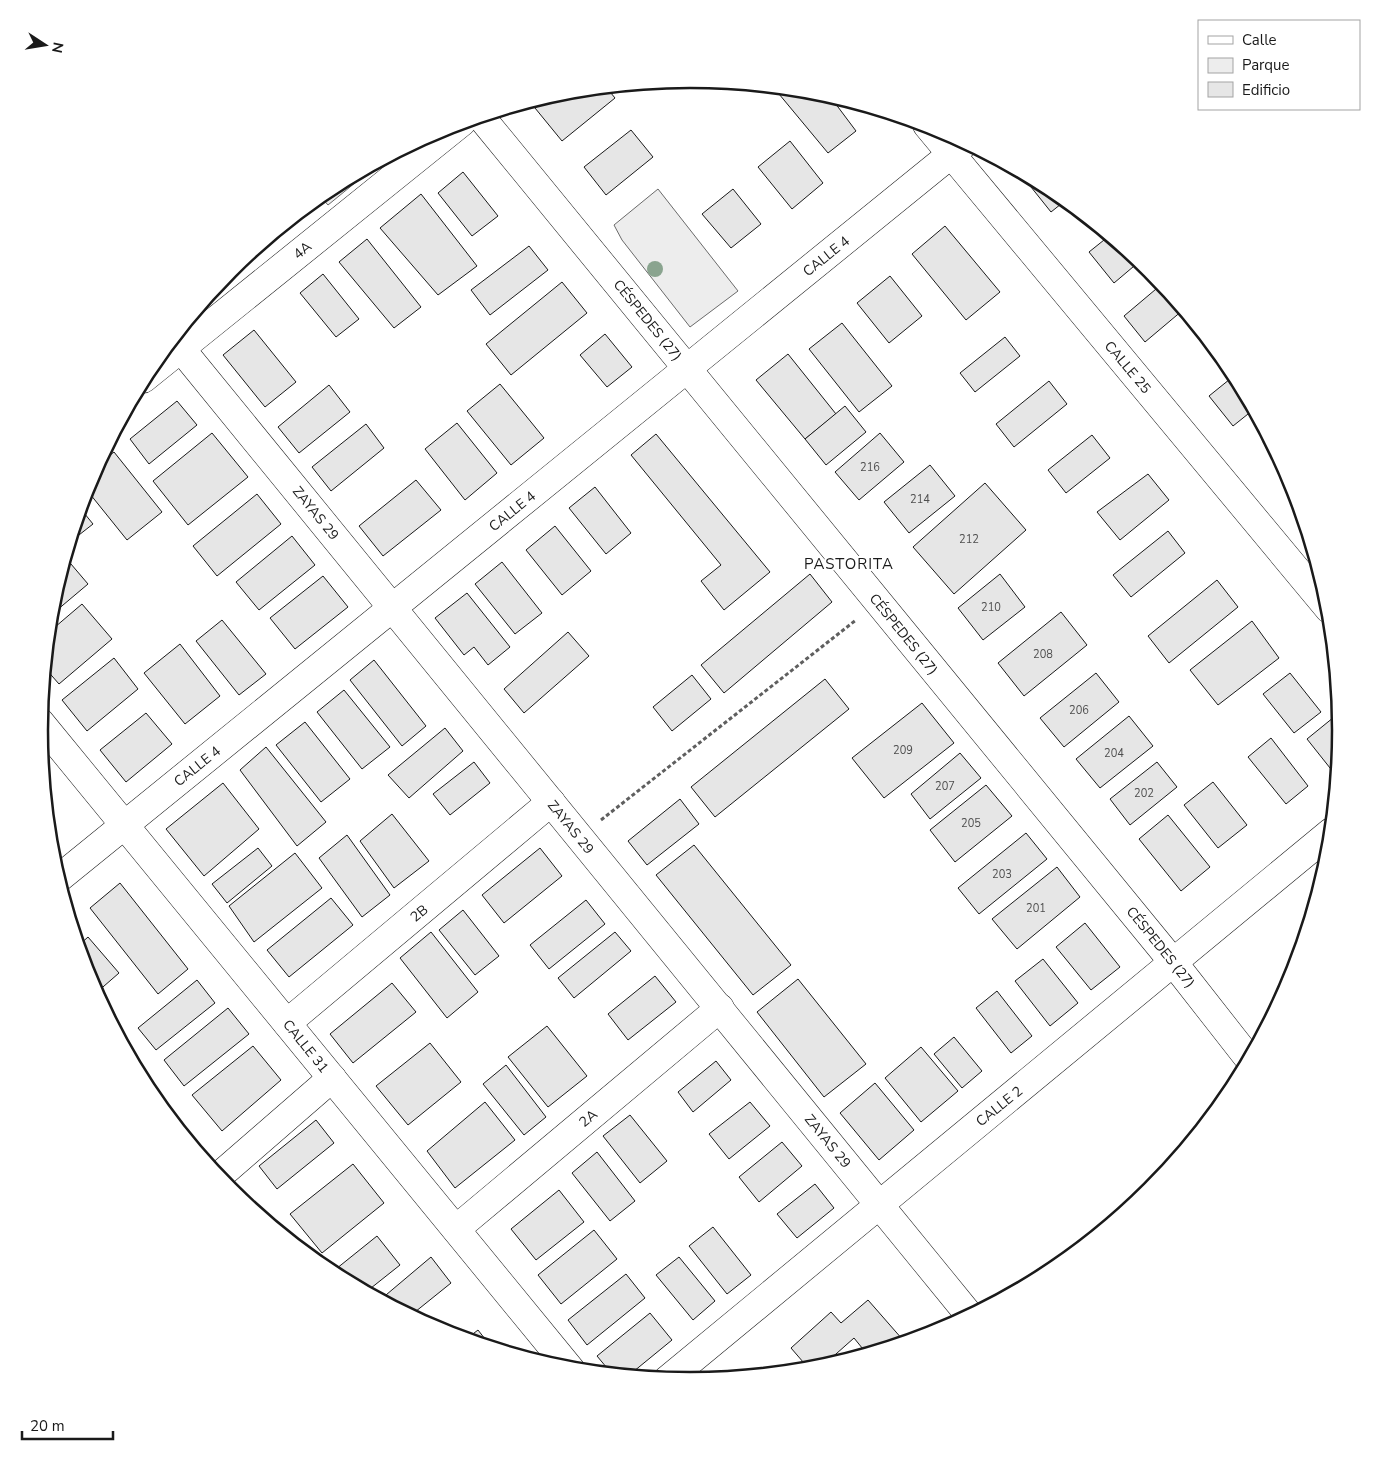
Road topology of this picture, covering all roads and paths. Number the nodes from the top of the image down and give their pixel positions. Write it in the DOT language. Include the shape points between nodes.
graph roads {
  1 [pos="485,122"];
  2 [pos="441,138"];
  3 [pos="958,149"];
  4 [pos="177,343"];
  5 [pos="687,368"];
  6 [pos="1318,595"];
  7 [pos="878,602"];
  8 [pos="392,607"];
  9 [pos="48,732"];
  10 [pos="551,802"];
  11 [pos="124,824"];
  12 [pos="579,837"];
  13 [pos="1323,839"];
  14 [pos="64,874"];
  15 [pos="1173,962"];
  16 [pos="720,1008"];
  17 [pos="287,1023"];
  18 [pos="1245,1054"];
  19 [pos="332,1078"];
  20 [pos="224,1172"];
  21 [pos="880,1204"];
  22 [pos="456,1229"];
  23 [pos="966,1311"];
  24 [pos="563,1361"];
  25 [pos="676,1373"];
  1 -- 5 [label="street, CÉSPEDES (27)"];
  2 -- 4 [label="street, 4A"];
  3 -- 5 [label="street, CALLE 4"];
  3 -- 6 [label="street, CALLE 25"];
  4 -- 8 [label="street, ZAYAS 29"];
  5 -- 7 [label="street, CÉSPEDES (27)"];
  5 -- 8 [label="street, CALLE 4"];
  7 -- 12 [label="path"];
  7 -- 15 [label="street, CÉSPEDES (27)"];
  8 -- 10 [label="street, ZAYAS 29"];
  8 -- 11 [label="street, CALLE 4"];
  9 -- 11 [label="street, CALLE 31"];
  10 -- 12 [label="street, ZAYAS 29"];
  10 -- 17 [label="street, 2B"];
  11 -- 14 [label="street, CALLE 4"];
  11 -- 17 [label="street, CALLE 31"];
  12 -- 16 [label="street, ZAYAS 29"];
  13 -- 15 [label="street, CALLE 2"];
  15 -- 18 [label="street, CÉSPEDES (27)"];
  15 -- 21 [label="street, CALLE 2"];
  16 -- 21 [label="street, ZAYAS 29"];
  16 -- 22 [label="street, 2A"];
  17 -- 19 [label="street, CALLE 31"];
  19 -- 20 [label="street"];
  19 -- 22 [label="street, CALLE 31"];
  21 -- 23 [label="street, ZAYAS 29"];
  21 -- 25 [label="street, CALLE 2"];
  22 -- 24 [label="street, CALLE 31"];
}
